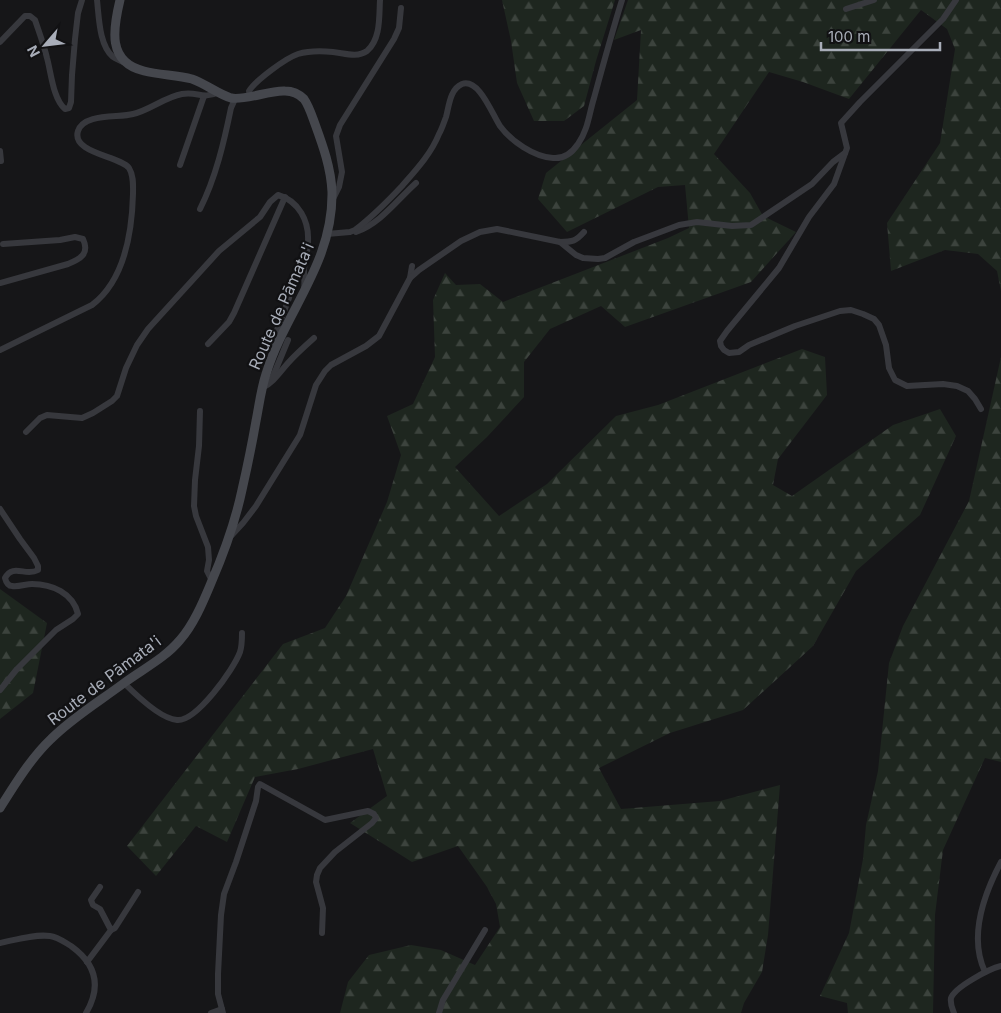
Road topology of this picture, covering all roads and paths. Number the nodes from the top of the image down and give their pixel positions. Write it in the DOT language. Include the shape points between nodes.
graph roads {
  1 [pos="82,0"];
  2 [pos="97,0"];
  3 [pos="120,0"];
  4 [pos="380,0"];
  5 [pos="622,0"];
  6 [pos="874,0"];
  7 [pos="956,0"];
  8 [pos="401,8"];
  9 [pos="846,10"];
  10 [pos="0,42"];
  11 [pos="129,65"];
  12 [pos="219,92"];
  13 [pos="204,96"];
  14 [pos="250,96"];
  15 [pos="236,98"];
  16 [pos="0,151"];
  17 [pos="845,153"];
  18 [pos="2,161"];
  19 [pos="180,165"];
  20 [pos="416,183"];
  21 [pos="285,197"];
  22 [pos="331,201"];
  23 [pos="200,208"];
  24 [pos="350,232"];
  25 [pos="584,232"];
  26 [pos="327,234"];
  27 [pos="560,242"];
  28 [pos="3,244"];
  29 [pos="412,266"];
  30 [pos="410,278"];
  31 [pos="0,283"];
  32 [pos="292,283"];
  33 [pos="304,293"];
  34 [pos="314,338"];
  35 [pos="288,340"];
  36 [pos="208,344"];
  37 [pos="0,350"];
  38 [pos="272,356"];
  39 [pos="265,387"];
  40 [pos="981,408"];
  41 [pos="200,410"];
  42 [pos="26,432"];
  43 [pos="0,509"];
  44 [pos="230,536"];
  45 [pos="212,581"];
  46 [pos="242,633"];
  47 [pos="124,683"];
  48 [pos="0,690"];
  49 [pos="0,808"];
  50 [pos="1001,862"];
  51 [pos="100,887"];
  52 [pos="138,892"];
  53 [pos="111,930"];
  54 [pos="486,930"];
  55 [pos="322,934"];
  56 [pos="0,943"];
  57 [pos="87,962"];
  58 [pos="1001,966"];
  59 [pos="985,972"];
  60 [pos="223,1011"];
  61 [pos="86,1013"];
  62 [pos="211,1013"];
  63 [pos="439,1013"];
  64 [pos="954,1013"];
  1 -- 10 [label="street" via="69,108 60,105 35,20 25,16"];
  2 -- 11 [label="street" via="107,49"];
  3 -- 11 [label="main road" via="115,41 122,60"];
  4 -- 14 [label="street" via="376,37 366,51 352,55 331,52 298,54 256,82 249,91"];
  5 -- 24 [label="street" via="586,129 570,154 545,158 525,148 500,126 475,86 464,83 455,89 439,136 414,173 382,207"];
  6 -- 9 [label="street"];
  7 -- 17 [label="street" via="943,19 841,123 847,148"];
  8 -- 22 [label="street" via="394,39 336,136 342,172 339,187"];
  11 -- 12 [label="main road, Route de Pāmata'i" via="142,71 191,79"];
  12 -- 13 [label="street"];
  12 -- 15 [label="main road, Route de Pāmata'i"];
  13 -- 19 [label="street"];
  13 -- 37 [label="street" via="185,93 172,96 133,114 89,120 81,126 77,132 78,140 85,148 125,163 133,178 129,239 122,261 113,282 92,305"];
  14 -- 15 [label="main road, Route de Pāmata'i"];
  14 -- 22 [label="main road, Route de Pāmata'i" via="282,90 304,99 329,166"];
  15 -- 23 [label="street" via="214,177"];
  16 -- 18 [label="street"];
  17 -- 27 [label="street" via="812,184 750,225 697,222 679,225 634,242 605,258 582,258"];
  17 -- 40 [label="street" via="831,189 809,217 779,268 720,341 722,348 729,353 739,352 795,326 851,310 871,317 879,325 895,380 907,386 957,386 968,391"];
  20 -- 24 [label="street" via="384,215 357,232"];
  21 -- 33 [label="street" via="297,206 307,224"];
  21 -- 36 [label="street" via="234,313"];
  21 -- 42 [label="street" via="278,195 270,202 260,217 219,252 148,329 137,345 117,396 112,401 82,418 47,415"];
  22 -- 26 [label="main road, Route de Pāmata'i"];
  24 -- 26 [label="street"];
  25 -- 27 [label="street" via="578,239"];
  26 -- 33 [label="main road, Route de Pāmata'i"];
  27 -- 30 [label="street" via="497,229 480,232 461,241"];
  28 -- 31 [label="street" via="75,237 83,239 86,251 78,260 68,264"];
  29 -- 30 [label="street"];
  30 -- 44 [label="street" via="378,336 325,371 316,385 300,435 256,506"];
  32 -- 38 [label="street" via="271,346"];
  33 -- 38 [label="main road, Route de Pāmata'i"];
  34 -- 39 [label="street"];
  35 -- 39 [label="street"];
  38 -- 39 [label="main road, Route de Pāmata'i"];
  39 -- 44 [label="main road, Route de Pāmata'i"];
  41 -- 45 [label="street" via="194,506 208,547 206,570"];
  43 -- 48 [label="street" via="38,566 38,570 32,573 7,573 7,584 33,584 59,590 70,597 78,614 56,630"];
  44 -- 45 [label="main road, Route de Pāmata'i"];
  45 -- 47 [label="main road, Route de Pāmata'i" via="182,638"];
  46 -- 47 [label="street" via="240,654 225,679 212,696 184,719 170,718 159,712"];
  47 -- 49 [label="main road, Route de Pāmata'i" via="51,739"];
  50 -- 59 [label="street" via="986,893 979,924 980,953"];
  51 -- 53 [label="street" via="91,900"];
  52 -- 53 [label="street" via="116,928"];
  53 -- 57 [label="street"];
  54 -- 63 [label="street" via="442,1000"];
  55 -- 60 [label="street" via="323,908 316,882 320,868 376,818 368,812 325,820 260,784 220,915 218,994"];
  56 -- 57 [label="street" via="48,936 64,942"];
  57 -- 61 [label="street" via="94,975 95,991"];
  58 -- 59 [label="street"];
  59 -- 64 [label="street" via="954,993 951,999"];
  60 -- 62 [label="street"];
}
